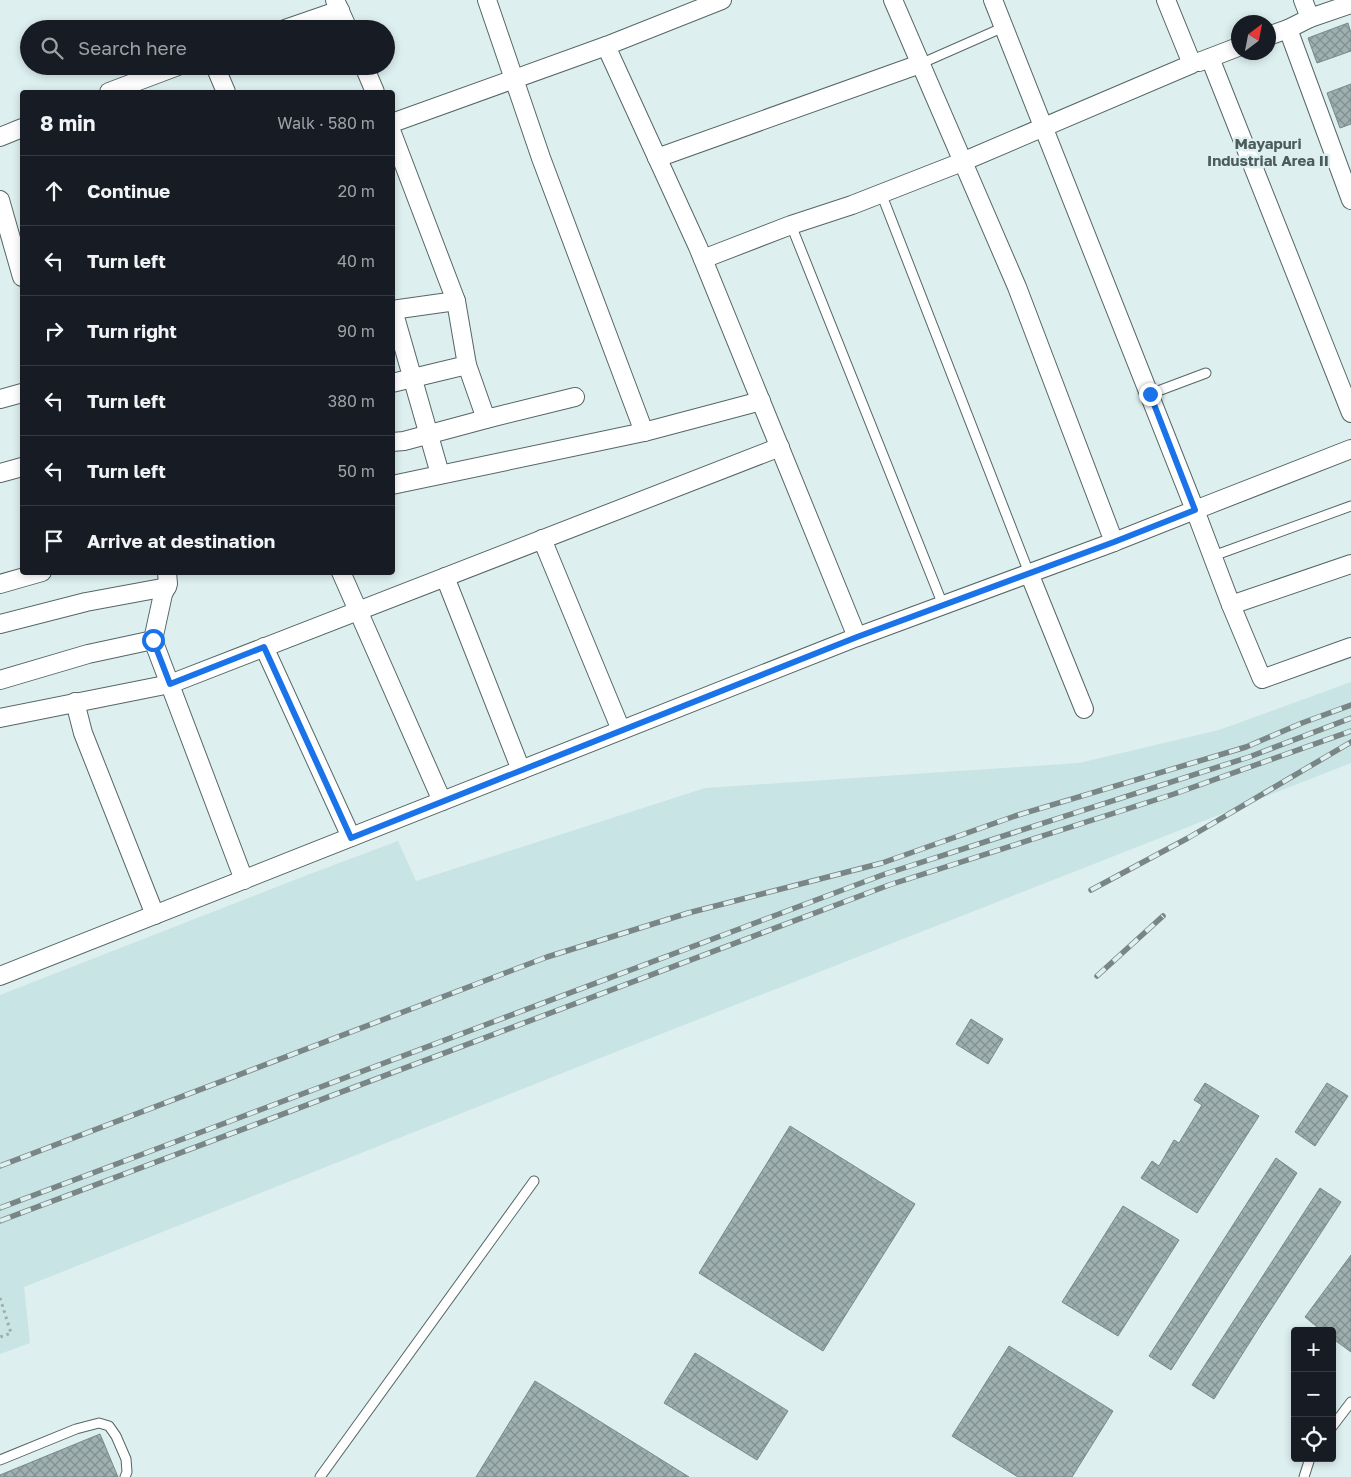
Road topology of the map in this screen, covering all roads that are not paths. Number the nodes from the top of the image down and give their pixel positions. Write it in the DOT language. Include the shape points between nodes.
graph roads {
  1 [pos="487,0"];
  2 [pos="722,0"];
  3 [pos="893,0"];
  4 [pos="993,0"];
  5 [pos="1166,0"];
  6 [pos="1303,0"];
  7 [pos="1351,4"];
  8 [pos="337,5"];
  9 [pos="1310,18"];
  10 [pos="304,20"];
  11 [pos="344,20"];
  12 [pos="1004,27"];
  13 [pos="1288,29"];
  14 [pos="1276,33"];
  15 [pos="606,46"];
  16 [pos="1231,50"];
  17 [pos="1210,58"];
  18 [pos="920,64"];
  19 [pos="1192,64"];
  20 [pos="154,75"];
  21 [pos="219,75"];
  22 [pos="368,75"];
  23 [pos="515,79"];
  24 [pos="114,90"];
  25 [pos="225,90"];
  26 [pos="374,90"];
  27 [pos="395,121"];
  28 [pos="1044,127"];
  29 [pos="20,129"];
  30 [pos="0,138"];
  31 [pos="395,141"];
  32 [pos="657,158"];
  33 [pos="962,162"];
  34 [pos="881,193"];
  35 [pos="0,200"];
  36 [pos="1351,200"];
  37 [pos="791,225"];
  38 [pos="7,251"];
  39 [pos="703,259"];
  40 [pos="20,274"];
  41 [pos="456,301"];
  42 [pos="395,310"];
  43 [pos="395,316"];
  44 [pos="467,365"];
  45 [pos="1206,373"];
  46 [pos="414,378"];
  47 [pos="395,382"];
  48 [pos="20,394"];
  49 [pos="1150,394"];
  50 [pos="575,397"];
  51 [pos="0,399"];
  52 [pos="761,402"];
  53 [pos="1351,413"];
  54 [pos="486,419"];
  55 [pos="644,432"];
  56 [pos="428,434"];
  57 [pos="395,441"];
  58 [pos="780,447"];
  59 [pos="1351,449"];
  60 [pos="20,468"];
  61 [pos="0,473"];
  62 [pos="440,474"];
  63 [pos="395,484"];
  64 [pos="1351,506"];
  65 [pos="1195,510"];
  66 [pos="542,539"];
  67 [pos="1114,542"];
  68 [pos="1213,556"];
  69 [pos="1351,564"];
  70 [pos="1029,573"];
  71 [pos="32,575"];
  72 [pos="343,575"];
  73 [pos="445,577"];
  74 [pos="167,580"];
  75 [pos="0,584"];
  76 [pos="943,605"];
  77 [pos="1231,605"];
  78 [pos="359,610"];
  79 [pos="0,624"];
  80 [pos="857,637"];
  81 [pos="153,640"];
  82 [pos="264,647"];
  83 [pos="1351,647"];
  84 [pos="0,680"];
  85 [pos="170,684"];
  86 [pos="74,702"];
  87 [pos="1084,709"];
  88 [pos="0,718"];
  89 [pos="621,730"];
  90 [pos="521,770"];
  91 [pos="442,801"];
  92 [pos="351,838"];
  93 [pos="244,880"];
  94 [pos="155,915"];
  95 [pos="0,976"];
  96 [pos="534,1181"];
  97 [pos="1351,1402"];
  98 [pos="1336,1422"];
  99 [pos="0,1460"];
  100 [pos="1309,1462"];
  101 [pos="125,1477"];
  102 [pos="320,1477"];
  103 [pos="1304,1477"];
  1 -- 23 [label="street"];
  2 -- 15 [label="street"];
  3 -- 18 [label="street"];
  4 -- 12 [label="street"];
  5 -- 19 [label="street"];
  6 -- 9 [label="street"];
  7 -- 9 [label="street"];
  8 -- 10 [label="street"];
  8 -- 11 [label="street"];
  9 -- 13 [label="street"];
  12 -- 18 [label="lane"];
  12 -- 28 [label="street"];
  13 -- 14 [label="street"];
  13 -- 36 [label="street"];
  15 -- 23 [label="street"];
  15 -- 32 [label="street"];
  16 -- 17 [label="street"];
  17 -- 19 [label="street"];
  17 -- 53 [label="street"];
  18 -- 32 [label="street"];
  18 -- 33 [label="street"];
  19 -- 28 [label="street"];
  20 -- 24 [label="street"];
  21 -- 25 [label="street"];
  22 -- 26 [label="street"];
  23 -- 27 [label="street"];
  23 -- 55 [label="street" via="541,158"];
  28 -- 33 [label="street"];
  28 -- 49 [label="street"];
  29 -- 30 [label="street"];
  31 -- 41 [label="street"];
  32 -- 39 [label="street"];
  33 -- 34 [label="street"];
  33 -- 67 [label="street" via="1017,287"];
  34 -- 37 [label="street"];
  34 -- 70 [label="lane"];
  35 -- 38 [label="street"];
  37 -- 39 [label="street"];
  37 -- 76 [label="lane"];
  38 -- 40 [label="street"];
  39 -- 52 [label="street"];
  41 -- 42 [label="street"];
  41 -- 44 [label="street"];
  43 -- 46 [label="street"];
  44 -- 46 [label="street"];
  44 -- 54 [label="street"];
  45 -- 49 [label="lane"];
  46 -- 47 [label="street"];
  46 -- 56 [label="street"];
  48 -- 51 [label="street"];
  49 -- 65 [label="street"];
  50 -- 54 [label="street"];
  52 -- 55 [label="street"];
  52 -- 58 [label="street"];
  54 -- 56 [label="street"];
  55 -- 62 [label="street"];
  56 -- 57 [label="street"];
  56 -- 62 [label="street"];
  58 -- 66 [label="street"];
  58 -- 80 [label="street"];
  59 -- 65 [label="street"];
  60 -- 61 [label="street"];
  62 -- 63 [label="street"];
  64 -- 68 [label="lane"];
  65 -- 67 [label="street"];
  65 -- 68 [label="street"];
  66 -- 73 [label="street"];
  66 -- 89 [label="street"];
  67 -- 70 [label="street"];
  68 -- 77 [label="street"];
  69 -- 77 [label="street"];
  70 -- 76 [label="street"];
  70 -- 87 [label="street"];
  71 -- 75 [label="street"];
  72 -- 78 [label="street"];
  73 -- 78 [label="street"];
  73 -- 90 [label="street"];
  74 -- 79 [label="street"];
  74 -- 81 [label="street"];
  76 -- 80 [label="street"];
  77 -- 83 [label="street" via="1262,679"];
  78 -- 82 [label="street"];
  78 -- 91 [label="street"];
  80 -- 89 [label="street"];
  81 -- 84 [label="street" via="88,654"];
  81 -- 85 [label="street"];
  82 -- 85 [label="street"];
  82 -- 92 [label="street"];
  85 -- 86 [label="street"];
  85 -- 93 [label="street"];
  86 -- 88 [label="street"];
  86 -- 94 [label="street" via="82,733"];
  89 -- 90 [label="street"];
  90 -- 91 [label="street"];
  91 -- 92 [label="street"];
  92 -- 93 [label="street"];
  93 -- 94 [label="street"];
  94 -- 95 [label="street"];
  96 -- 102 [label="lane"];
  97 -- 98 [label="lane"];
  99 -- 101 [label="lane" via="99,1423 109,1426 116,1436 126,1459"];
  100 -- 103 [label="lane"];
}
